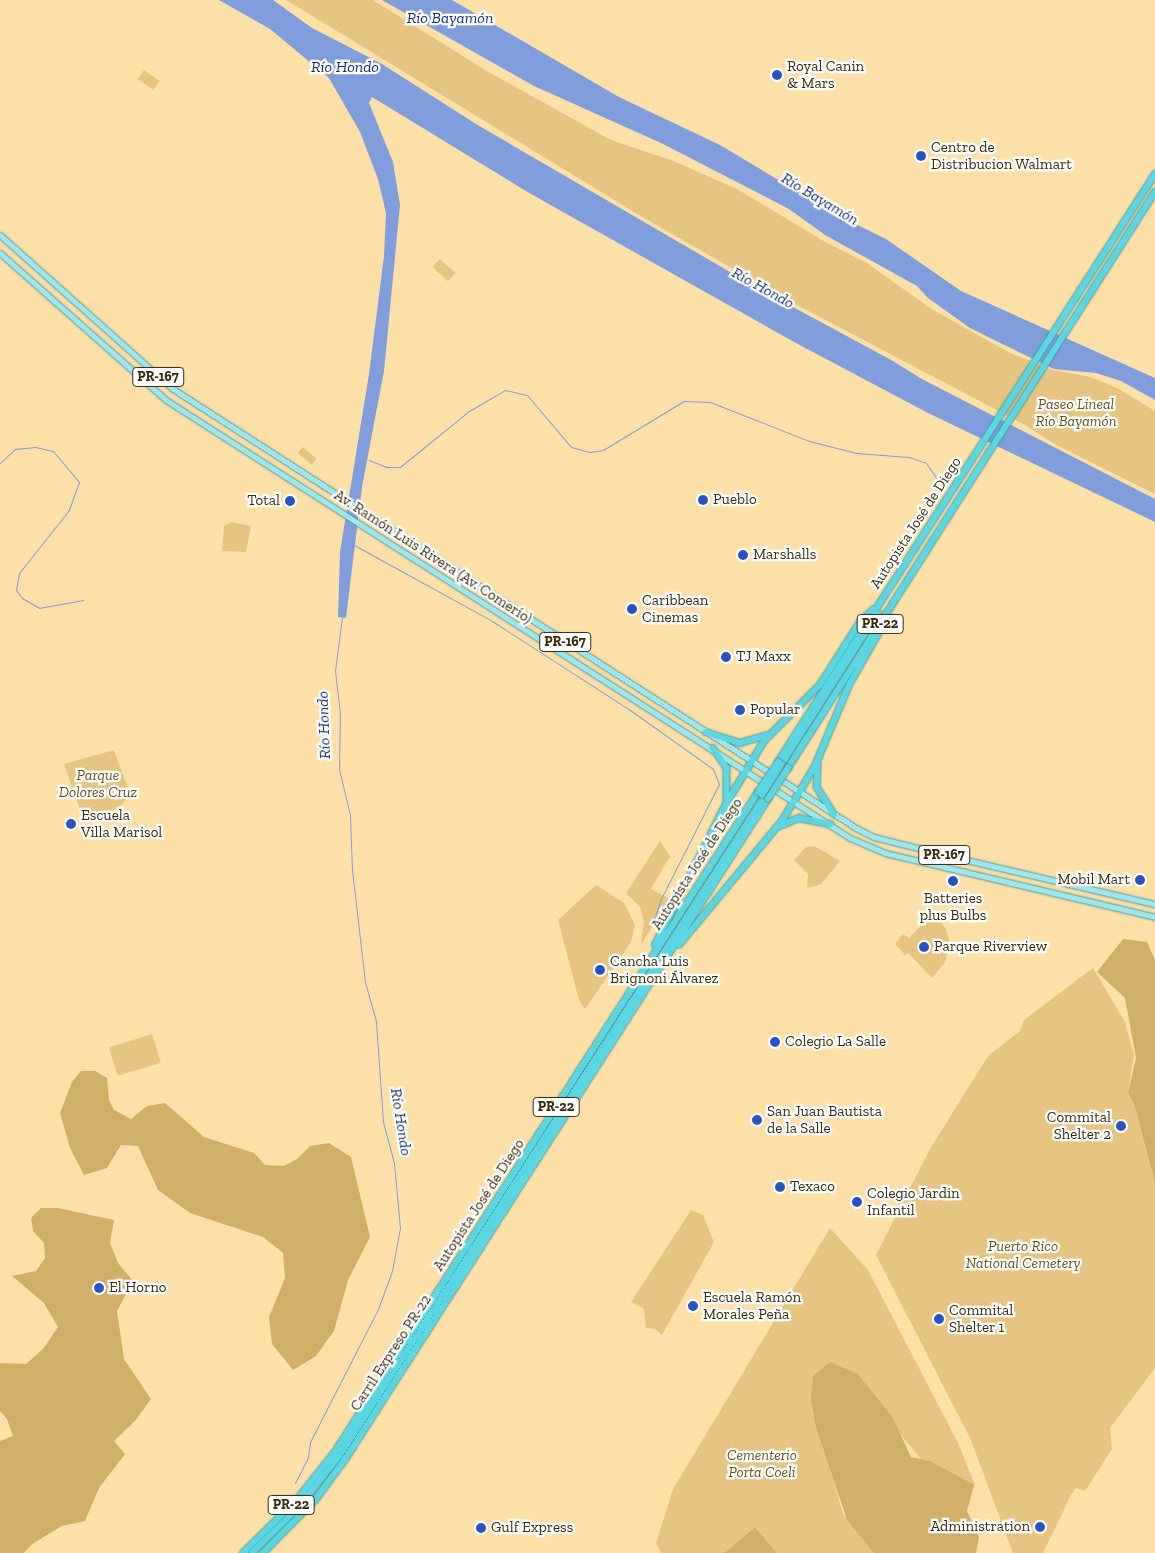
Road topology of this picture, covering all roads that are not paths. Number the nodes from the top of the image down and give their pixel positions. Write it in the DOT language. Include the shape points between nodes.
graph roads {
  1 [pos="1155,174"];
  2 [pos="1155,192"];
  3 [pos="0,235"];
  4 [pos="0,253"];
  5 [pos="970,481"];
  6 [pos="892,583"];
  7 [pos="880,603"];
  8 [pos="890,608"];
  9 [pos="706,732"];
  10 [pos="772,732"];
  11 [pos="713,748"];
  12 [pos="820,756"];
  13 [pos="752,761"];
  14 [pos="783,765"];
  15 [pos="747,769"];
  16 [pos="799,792"];
  17 [pos="763,795"];
  18 [pos="795,800"];
  19 [pos="726,804"];
  20 [pos="834,814"];
  21 [pos="830,824"];
  22 [pos="773,833"];
  23 [pos="1155,904"];
  24 [pos="1155,916"];
  25 [pos="642,972"];
  26 [pos="654,979"];
  27 [pos="357,1425"];
  28 [pos="337,1454"];
  29 [pos="243,1553"];
  30 [pos="252,1553"];
  31 [pos="263,1553"];
  1 -- 6 [label="highway, Autopista José de Diego / PR-22"];
  2 -- 5 [label="highway, Autopista José de Diego / PR-22"];
  3 -- 9 [label="main road, Av. Ramón Luis Rivera (Av. Comerío) / PR-167" via="166,384"];
  4 -- 11 [label="main road, Av. Ramón Luis Rivera (Av. Comerío) / PR-167" via="166,400"];
  5 -- 8 [label="highway, Autopista José de Diego / PR-22"];
  5 -- 14 [label="highway"];
  6 -- 7 [label="highway, Autopista José de Diego / PR-22"];
  6 -- 14 [label="highway" via="883,604"];
  7 -- 10 [label="highway" via="860,622 816,689"];
  7 -- 14 [label="highway, Autopista José de Diego / PR-22"];
  8 -- 12 [label="highway" via="882,632 849,685"];
  8 -- 14 [label="highway, Autopista José de Diego / PR-22"];
  9 -- 10 [label="highway" via="740,743 757,740"];
  9 -- 13 [label="main road, Av. Ramón Luis Rivera (Av. Comerío) / PR-167"];
  10 -- 13 [label="highway"];
  11 -- 15 [label="main road, Av. Ramón Luis Rivera (Av. Comerío) / PR-167"];
  11 -- 19 [label="highway" via="729,774"];
  12 -- 16 [label="highway"];
  12 -- 20 [label="highway" via="817,783"];
  13 -- 15 [label="highway"];
  13 -- 16 [label="main road, Av. Ramón Luis Rivera (Av. Comerío) / PR-167"];
  14 -- 17 [label="highway, Autopista José de Diego / PR-22, bridge"];
  14 -- 17 [label="highway, Autopista José de Diego / PR-22, bridge"];
  15 -- 18 [label="main road, Av. Ramón Luis Rivera (Av. Comerío) / PR-167"];
  15 -- 19 [label="highway"];
  16 -- 18 [label="highway"];
  16 -- 20 [label="main road, Av. Ramón Luis Rivera (Av. Comerío) / PR-167"];
  17 -- 25 [label="highway, Autopista José de Diego / PR-22"];
  17 -- 26 [label="highway, Autopista José de Diego / PR-22"];
  17 -- 27 [label="highway, Carril Expreso PR-22"];
  18 -- 21 [label="main road, Av. Ramón Luis Rivera (Av. Comerío) / PR-167"];
  18 -- 22 [label="highway"];
  19 -- 25 [label="highway"];
  20 -- 23 [label="main road, Av. Ramón Luis Rivera (Av. Comerío) / PR-167" via="874,837"];
  21 -- 22 [label="highway" via="799,818 787,822"];
  21 -- 24 [label="main road, Av. Ramón Luis Rivera (Av. Comerío) / PR-167" via="856,841 885,853"];
  22 -- 26 [label="highway" via="698,921"];
  25 -- 27 [label="highway, Autopista José de Diego / PR-22"];
  26 -- 31 [label="highway, Autopista José de Diego / PR-22" via="346,1458 316,1499"];
  27 -- 28 [label="highway, Autopista José de Diego / PR-22"];
  28 -- 29 [label="highway, Autopista José de Diego / PR-22" via="296,1501"];
  28 -- 30 [label="highway" via="304,1501"];
}
